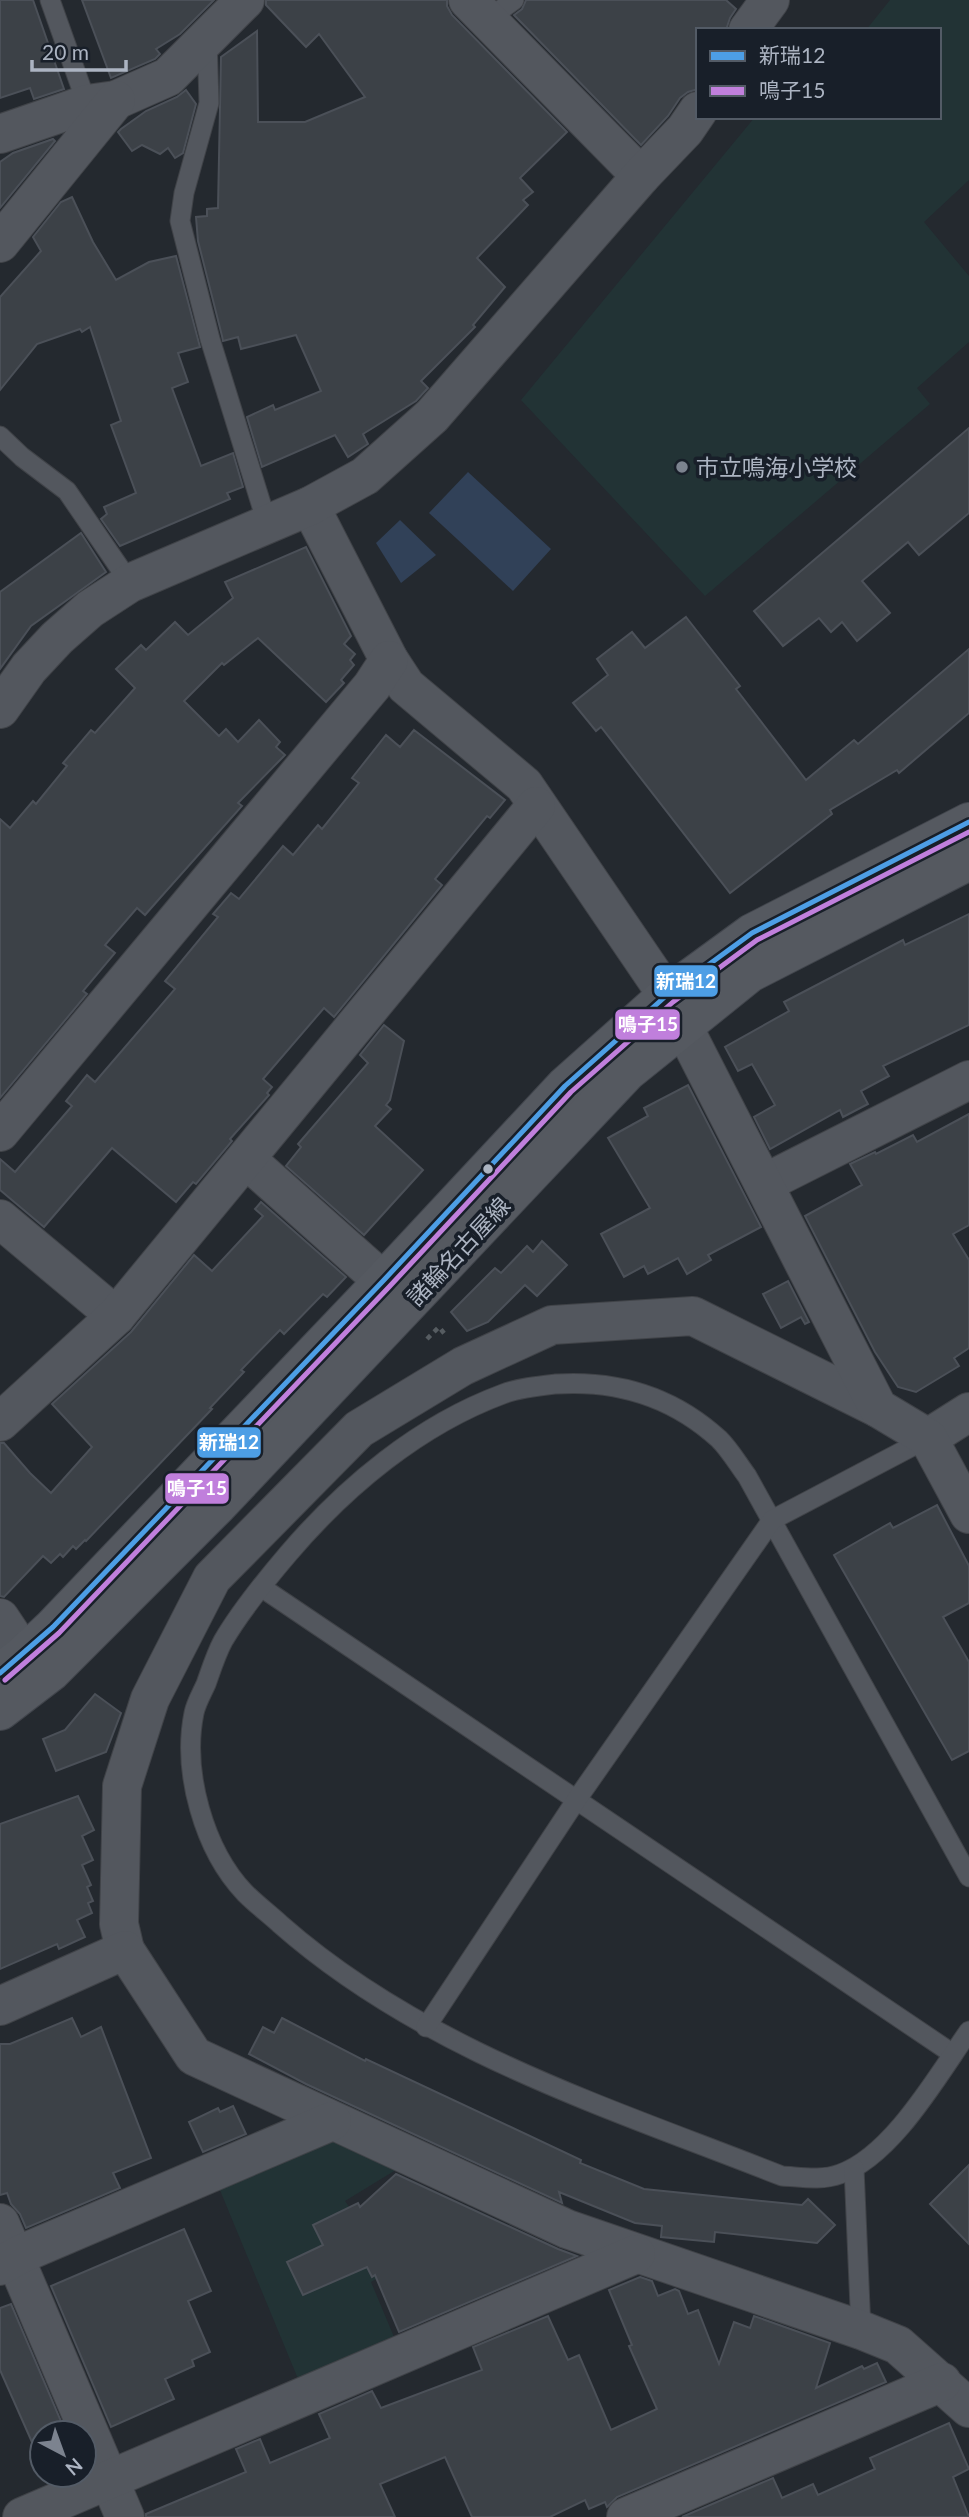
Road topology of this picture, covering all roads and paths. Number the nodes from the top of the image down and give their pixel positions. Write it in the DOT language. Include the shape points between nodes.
graph roads {
  1 [pos="50,0"];
  2 [pos="245,0"];
  3 [pos="770,0"];
  4 [pos="490,7"];
  5 [pos="749,28"];
  6 [pos="207,37"];
  7 [pos="102,102"];
  8 [pos="696,114"];
  9 [pos="0,134"];
  10 [pos="641,176"];
  11 [pos="0,243"];
  12 [pos="0,436"];
  13 [pos="310,506"];
  14 [pos="267,523"];
  15 [pos="130,583"];
  16 [pos="388,660"];
  17 [pos="0,709"];
  18 [pos="536,806"];
  19 [pos="969,822"];
  20 [pos="969,861"];
  21 [pos="676,1010"];
  22 [pos="969,1080"];
  23 [pos="0,1132"];
  24 [pos="246,1159"];
  25 [pos="765,1183"];
  26 [pos="0,1219"];
  27 [pos="383,1281"];
  28 [pos="116,1316"];
  29 [pos="878,1408"];
  30 [pos="969,1412"];
  31 [pos="0,1422"];
  32 [pos="928,1438"];
  33 [pos="969,1514"];
  34 [pos="772,1520"];
  35 [pos="261,1587"];
  36 [pos="0,1618"];
  37 [pos="11,1665"];
  38 [pos="0,1710"];
  39 [pos="577,1799"];
  40 [pos="969,1877"];
  41 [pos="125,1950"];
  42 [pos="0,2006"];
  43 [pos="426,2027"];
  44 [pos="969,2031"];
  45 [pos="953,2054"];
  46 [pos="331,2121"];
  47 [pos="854,2168"];
  48 [pos="5,2249"];
  49 [pos="636,2254"];
  50 [pos="861,2330"];
  51 [pos="942,2382"];
  52 [pos="969,2408"];
  53 [pos="110,2480"];
  54 [pos="22,2517"];
  55 [pos="125,2517"];
  56 [pos="626,2517"];
  1 -- 7 [label="lane"];
  2 -- 6 [label="street"];
  3 -- 5 [label="street"];
  4 -- 10 [label="street"];
  6 -- 7 [label="street" via="168,77"];
  6 -- 14 [label="lane" via="209,103 180,221 210,340"];
  7 -- 9 [label="street"];
  7 -- 11 [label="street"];
  8 -- 10 [label="street"];
  10 -- 13 [label="street" via="432,416 365,476"];
  12 -- 15 [label="lane" via="67,491"];
  13 -- 14 [label="street"];
  13 -- 16 [label="street"];
  14 -- 15 [label="street"];
  15 -- 17 [label="street" via="57,638"];
  16 -- 18 [label="street" via="406,686 524,785"];
  16 -- 23 [label="street" via="372,686"];
  18 -- 21 [label="street"];
  18 -- 24 [label="street"];
  19 -- 21 [label="main road, 諸輪名古屋線" via="752,933"];
  20 -- 21 [label="main road, 諸輪名古屋線"];
  21 -- 25 [label="street"];
  21 -- 27 [label="main road, 諸輪名古屋線" via="565,1086"];
  21 -- 38 [label="main road, 諸輪名古屋線" via="627,1072 218,1505 51,1672"];
  22 -- 25 [label="street"];
  24 -- 27 [label="street"];
  24 -- 28 [label="street"];
  25 -- 29 [label="street"];
  26 -- 28 [label="street"];
  27 -- 37 [label="main road, 諸輪名古屋線" via="53,1627"];
  28 -- 31 [label="street"];
  29 -- 32 [label="street"];
  29 -- 41 [label="street" via="693,1316 552,1325 463,1366 359,1429 212,1578 150,1699 122,1786 119,1924"];
  30 -- 32 [label="street"];
  32 -- 33 [label="street"];
  32 -- 34 [label="lane"];
  34 -- 35 [label="lane" via="722,1442 695,1419 661,1399 624,1387 582,1382 543,1385 506,1392 469,1408 372,1471 316,1521"];
  34 -- 39 [label="lane"];
  34 -- 40 [label="lane"];
  35 -- 39 [label="lane"];
  35 -- 43 [label="lane" via="223,1642 194,1712 195,1788 205,1827 244,1892 351,1980"];
  36 -- 37 [label="street" via="10,1633"];
  39 -- 43 [label="lane"];
  39 -- 45 [label="lane"];
  41 -- 42 [label="street"];
  41 -- 46 [label="street" via="194,2056"];
  43 -- 47 [label="lane" via="495,2063 782,2176 819,2179"];
  44 -- 45 [label="lane"];
  45 -- 47 [label="lane" via="912,2113"];
  46 -- 48 [label="street"];
  46 -- 49 [label="street" via="567,2229"];
  47 -- 50 [label="lane"];
  48 -- 53 [label="street"];
  49 -- 50 [label="street"];
  49 -- 53 [label="street"];
  50 -- 51 [label="street" via="898,2345"];
  51 -- 52 [label="street"];
  51 -- 56 [label="street"];
  53 -- 54 [label="street"];
  53 -- 55 [label="street"];
}
